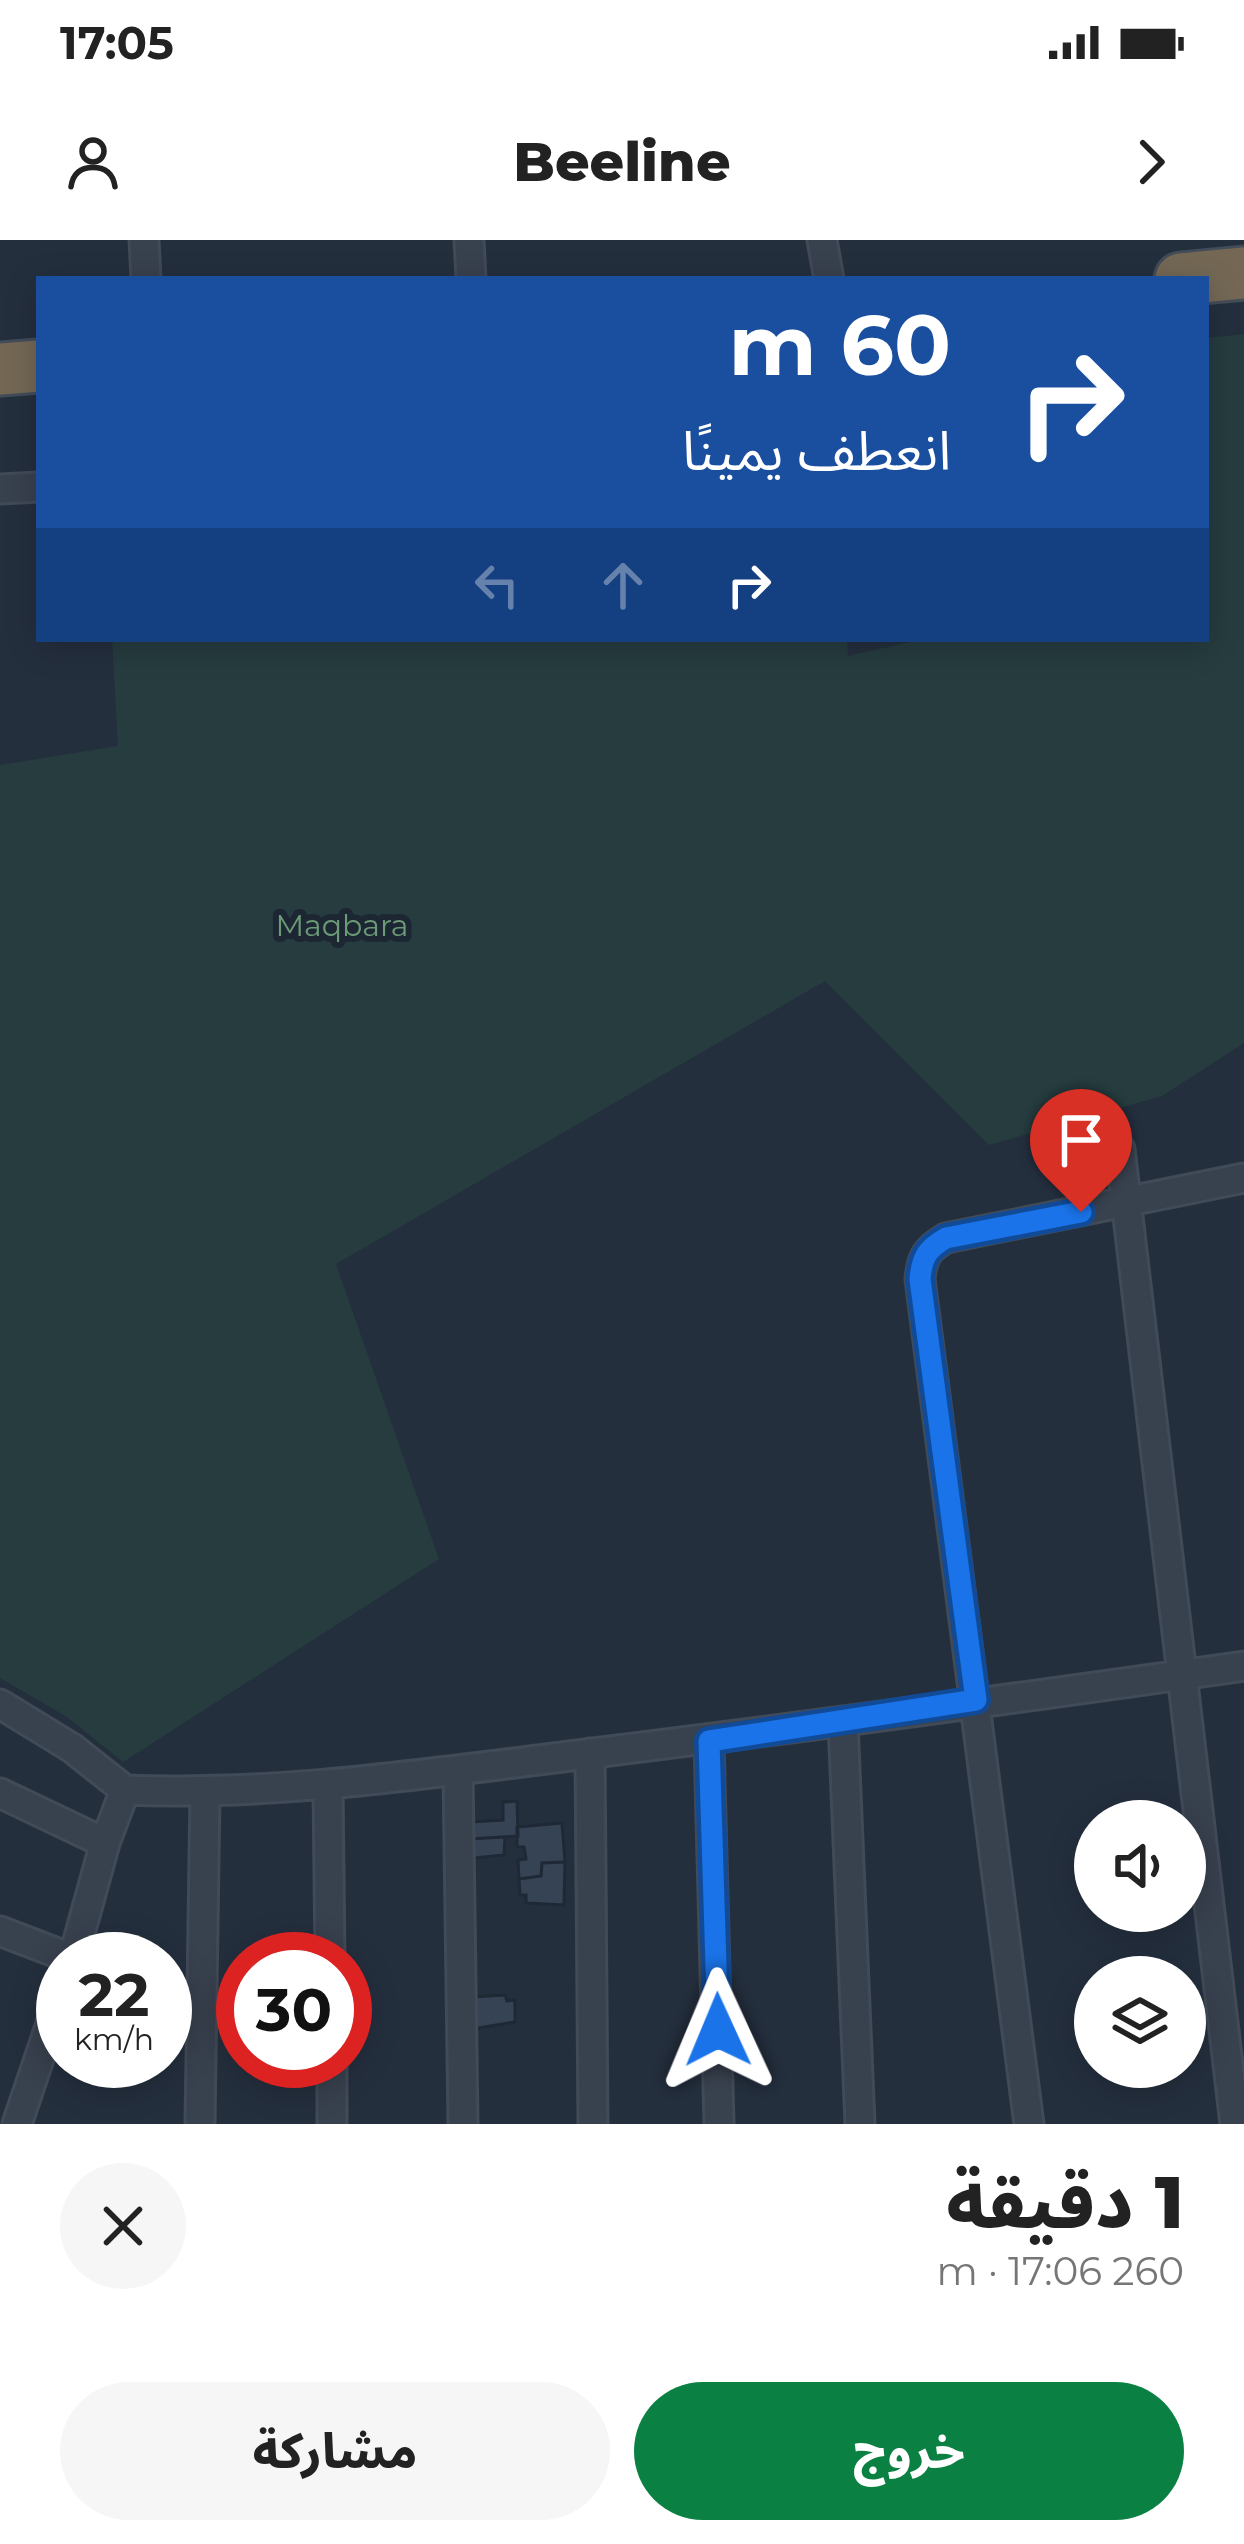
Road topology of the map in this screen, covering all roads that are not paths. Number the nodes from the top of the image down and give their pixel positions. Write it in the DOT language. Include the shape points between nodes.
graph roads {
  1 [pos="144,240"];
  2 [pos="469,240"];
  3 [pos="822,240"];
  4 [pos="1244,272"];
  5 [pos="146,276"];
  6 [pos="471,276"];
  7 [pos="828,276"];
  8 [pos="1208,276"];
  9 [pos="36,366"];
  10 [pos="0,369"];
  11 [pos="36,487"];
  12 [pos="0,489"];
  13 [pos="1120,1148"];
  14 [pos="1244,1178"];
  15 [pos="1125,1203"];
  16 [pos="1244,1666"];
  17 [pos="1182,1675"];
  18 [pos="976,1700"];
  19 [pos="0,1704"];
  20 [pos="843,1722"];
  21 [pos="709,1741"];
  22 [pos="590,1754"];
  23 [pos="458,1771"];
  24 [pos="328,1787"];
  25 [pos="124,1790"];
  26 [pos="0,1793"];
  27 [pos="205,1793"];
  28 [pos="104,1843"];
  29 [pos="0,1931"];
  30 [pos="80,1932"];
  31 [pos="330,1932"];
  32 [pos="36,1945"];
  33 [pos="36,2056"];
  34 [pos="332,2088"];
  35 [pos="13,2113"];
  36 [pos="200,2124"];
  37 [pos="332,2124"];
  38 [pos="463,2124"];
  39 [pos="593,2124"];
  40 [pos="719,2124"];
  41 [pos="860,2124"];
  42 [pos="1029,2124"];
  43 [pos="1235,2124"];
  1 -- 5 [label="street"];
  2 -- 6 [label="street"];
  3 -- 7 [label="street"];
  4 -- 8 [label="highway"];
  9 -- 10 [label="highway"];
  11 -- 12 [label="street"];
  13 -- 15 [label="street"];
  14 -- 15 [label="street"];
  15 -- 17 [label="street"];
  15 -- 18 [label="street" via="946,1238 922,1258"];
  16 -- 17 [label="street"];
  17 -- 18 [label="street"];
  17 -- 43 [label="street"];
  18 -- 20 [label="street"];
  18 -- 42 [label="street"];
  19 -- 25 [label="street"];
  20 -- 21 [label="street"];
  20 -- 41 [label="street"];
  21 -- 22 [label="street"];
  21 -- 40 [label="street"];
  22 -- 23 [label="street"];
  22 -- 39 [label="street"];
  23 -- 24 [label="street"];
  23 -- 38 [label="street"];
  24 -- 27 [label="street"];
  24 -- 31 [label="street"];
  25 -- 27 [label="street"];
  25 -- 28 [label="street"];
  26 -- 28 [label="street"];
  27 -- 36 [label="street"];
  28 -- 30 [label="street"];
  29 -- 32 [label="street"];
  33 -- 35 [label="street"];
  34 -- 37 [label="street"];
}
